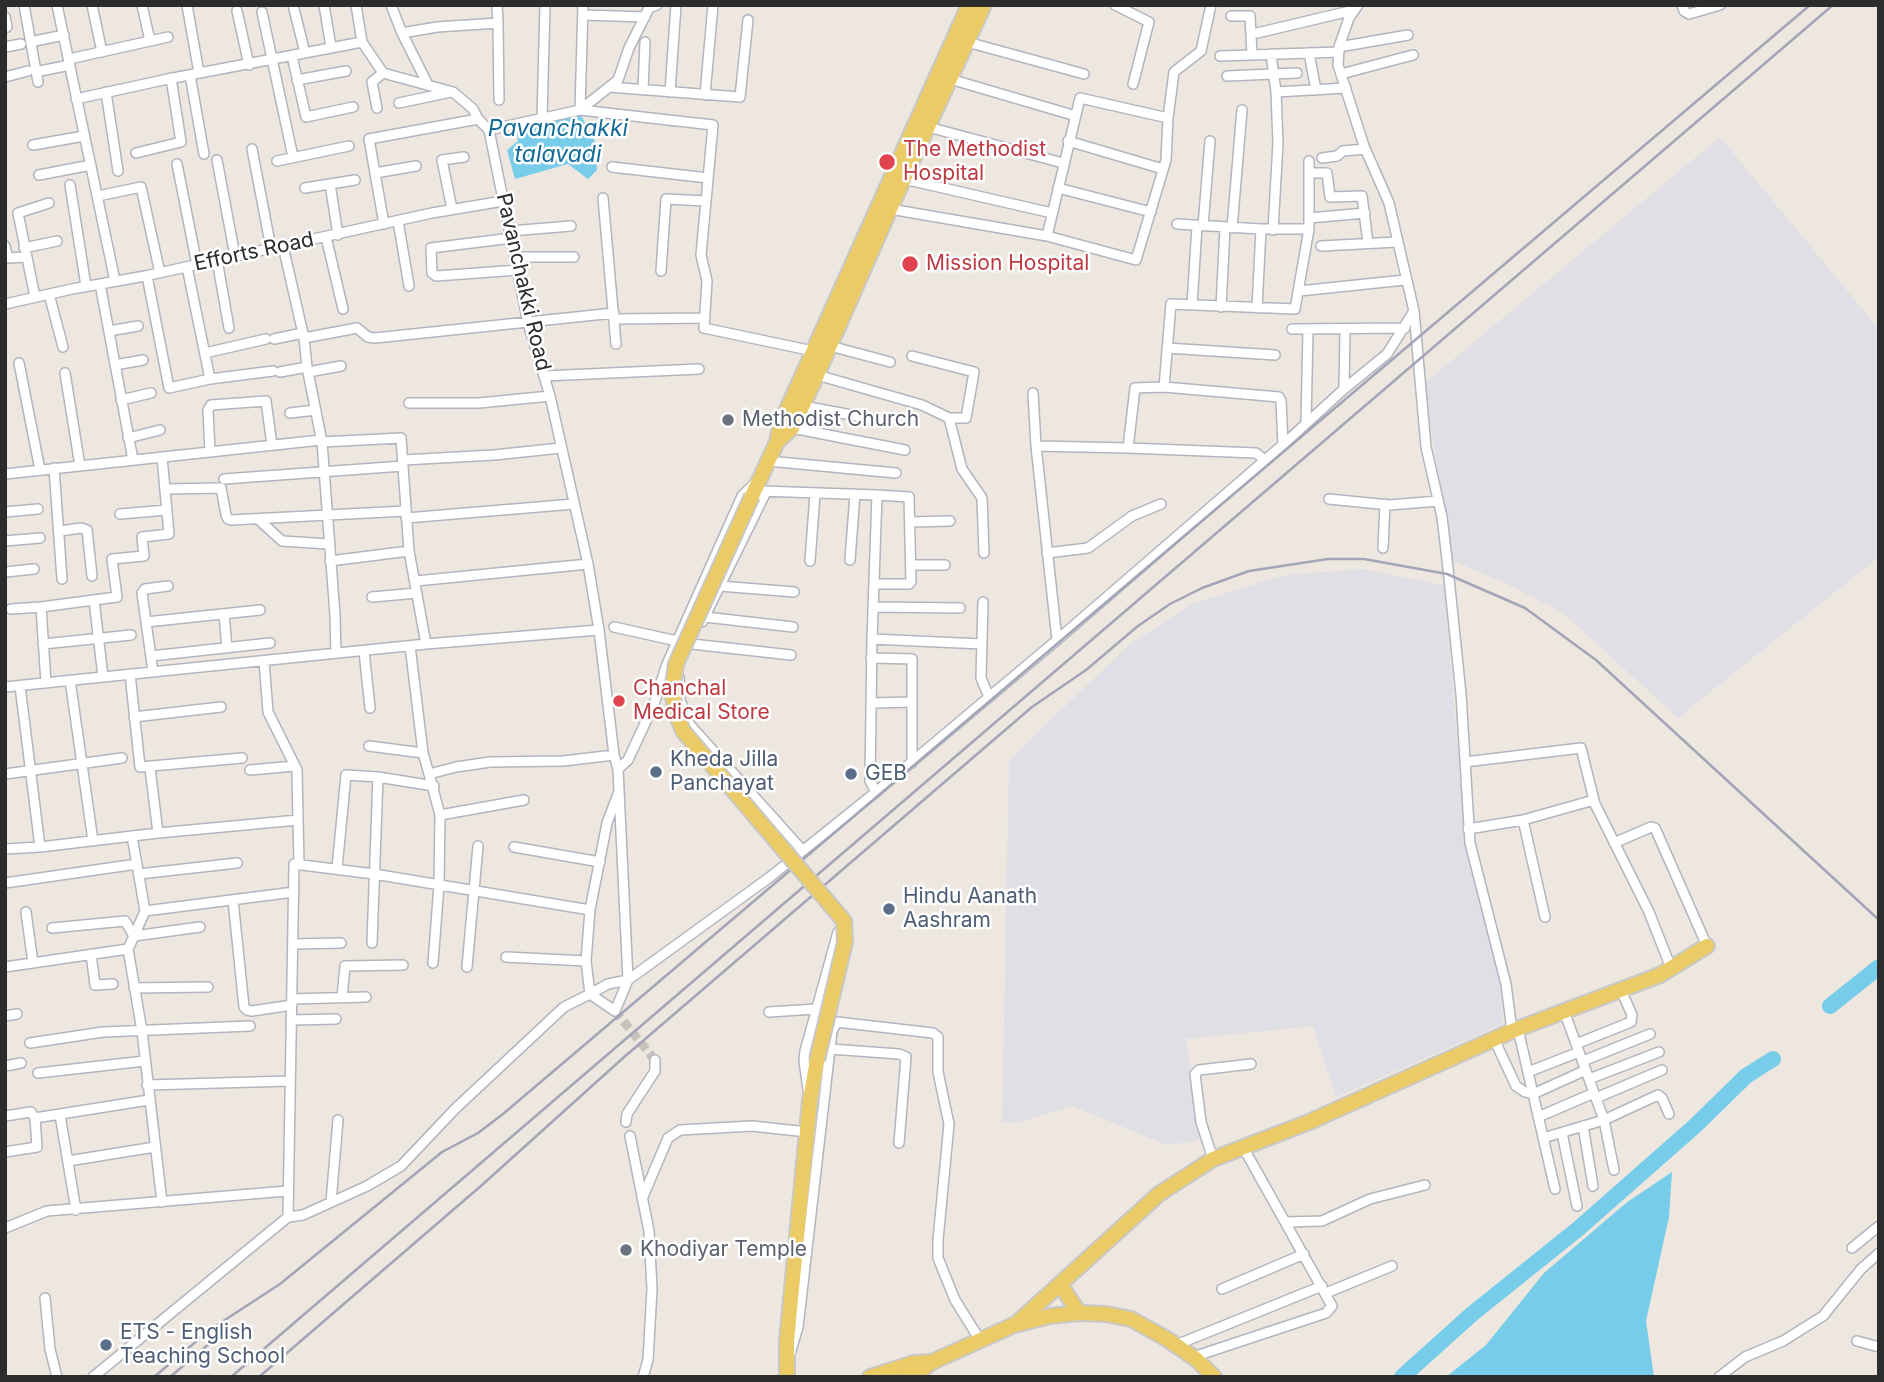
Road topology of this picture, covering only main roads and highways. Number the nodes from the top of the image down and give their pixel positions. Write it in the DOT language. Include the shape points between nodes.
graph roads {
  1 [pos="969,5"];
  2 [pos="984,5"];
  3 [pos="777,442"];
  4 [pos="1707,946"];
  5 [pos="1060,1284"];
  6 [pos="1079,1313"];
  7 [pos="1016,1324"];
  8 [pos="932,1362"];
  9 [pos="787,1369"];
  10 [pos="870,1377"];
  11 [pos="909,1377"];
  12 [pos="1214,1377"];
  1 -- 3 [label="main road" via="781,423"];
  2 -- 3 [label="main road" via="803,406 792,428"];
  3 -- 9 [label="main road, bridge" via="676,664 672,691 676,713 690,739 844,921 845,942 810,1100"];
  4 -- 5 [label="main road" via="1660,975 1515,1030 1309,1122 1213,1159 1159,1194"];
  5 -- 6 [label="main road"];
  5 -- 7 [label="main road"];
  6 -- 7 [label="main road"];
  6 -- 12 [label="main road" via="1131,1320 1176,1345"];
  7 -- 8 [label="main road"];
  8 -- 10 [label="main road"];
  8 -- 11 [label="main road"];
}
